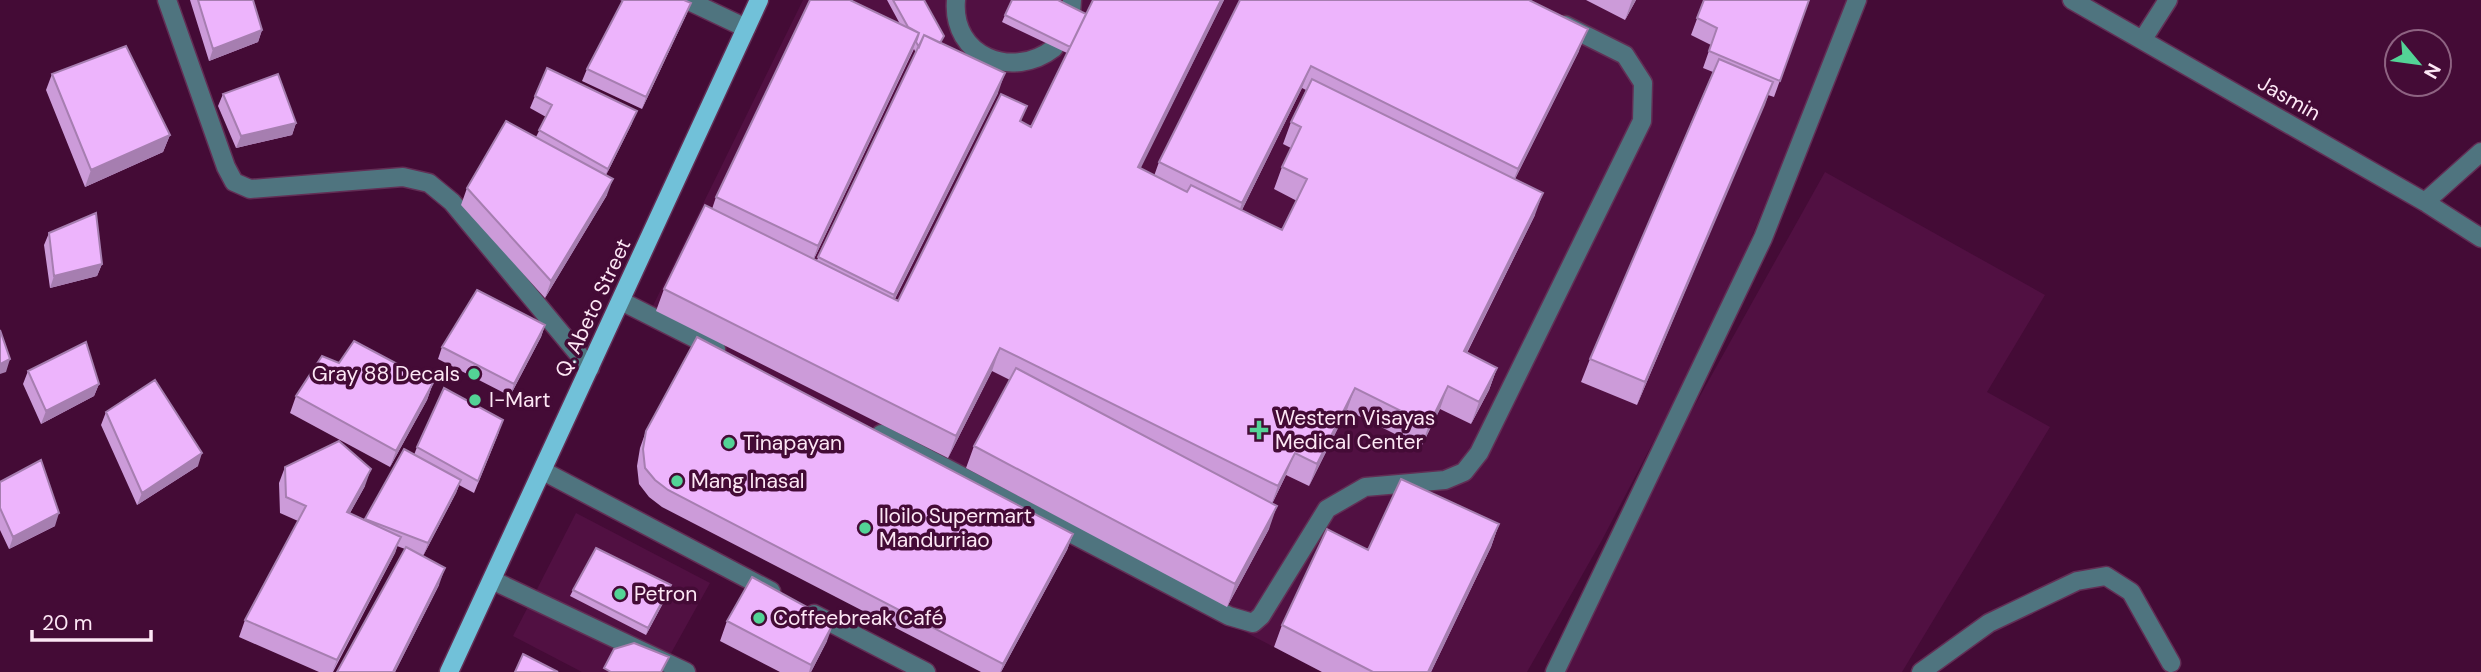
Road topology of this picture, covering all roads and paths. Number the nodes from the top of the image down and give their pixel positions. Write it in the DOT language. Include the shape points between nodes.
graph roads {
  1 [pos="167,0"];
  2 [pos="687,0"];
  3 [pos="759,0"];
  4 [pos="956,0"];
  5 [pos="1857,0"];
  6 [pos="2072,0"];
  7 [pos="2168,0"];
  8 [pos="1552,19"];
  9 [pos="746,28"];
  10 [pos="2143,39"];
  11 [pos="1054,48"];
  12 [pos="2481,152"];
  13 [pos="2425,202"];
  14 [pos="2481,238"];
  15 [pos="621,301"];
  16 [pos="733,358"];
  17 [pos="590,368"];
  18 [pos="870,428"];
  19 [pos="543,471"];
  20 [pos="492,580"];
  21 [pos="2171,663"];
  22 [pos="449,672"];
  23 [pos="686,672"];
  24 [pos="926,672"];
  25 [pos="1555,672"];
  26 [pos="1921,672"];
  1 -- 17 [label="street" via="234,182 250,189 403,177 429,183 452,202"];
  2 -- 9 [label="street"];
  3 -- 9 [label="main road, Q. Abeto Street"];
  4 -- 11 [label="street" via="960,28 986,58 1005,64 1026,63"];
  5 -- 25 [label="street" via="1763,238"];
  6 -- 10 [label="street, Jasmin"];
  7 -- 10 [label="street"];
  8 -- 18 [label="street" via="1625,55 1643,83 1642,121 1479,453 1464,472 1445,481 1365,487 1328,509 1253,623 1229,616"];
  9 -- 15 [label="main road, Q. Abeto Street"];
  10 -- 13 [label="street, Jasmin"];
  12 -- 13 [label="street"];
  13 -- 14 [label="street, Jasmin"];
  15 -- 16 [label="street"];
  15 -- 17 [label="main road, Q. Abeto Street"];
  17 -- 19 [label="main road, Q. Abeto Street"];
  19 -- 20 [label="main road, Q. Abeto Street"];
  19 -- 24 [label="street"];
  20 -- 22 [label="main road, Q. Abeto Street"];
  20 -- 23 [label="street"];
  21 -- 26 [label="street" via="2131,592 2106,576 2077,581 1989,623"];
}
